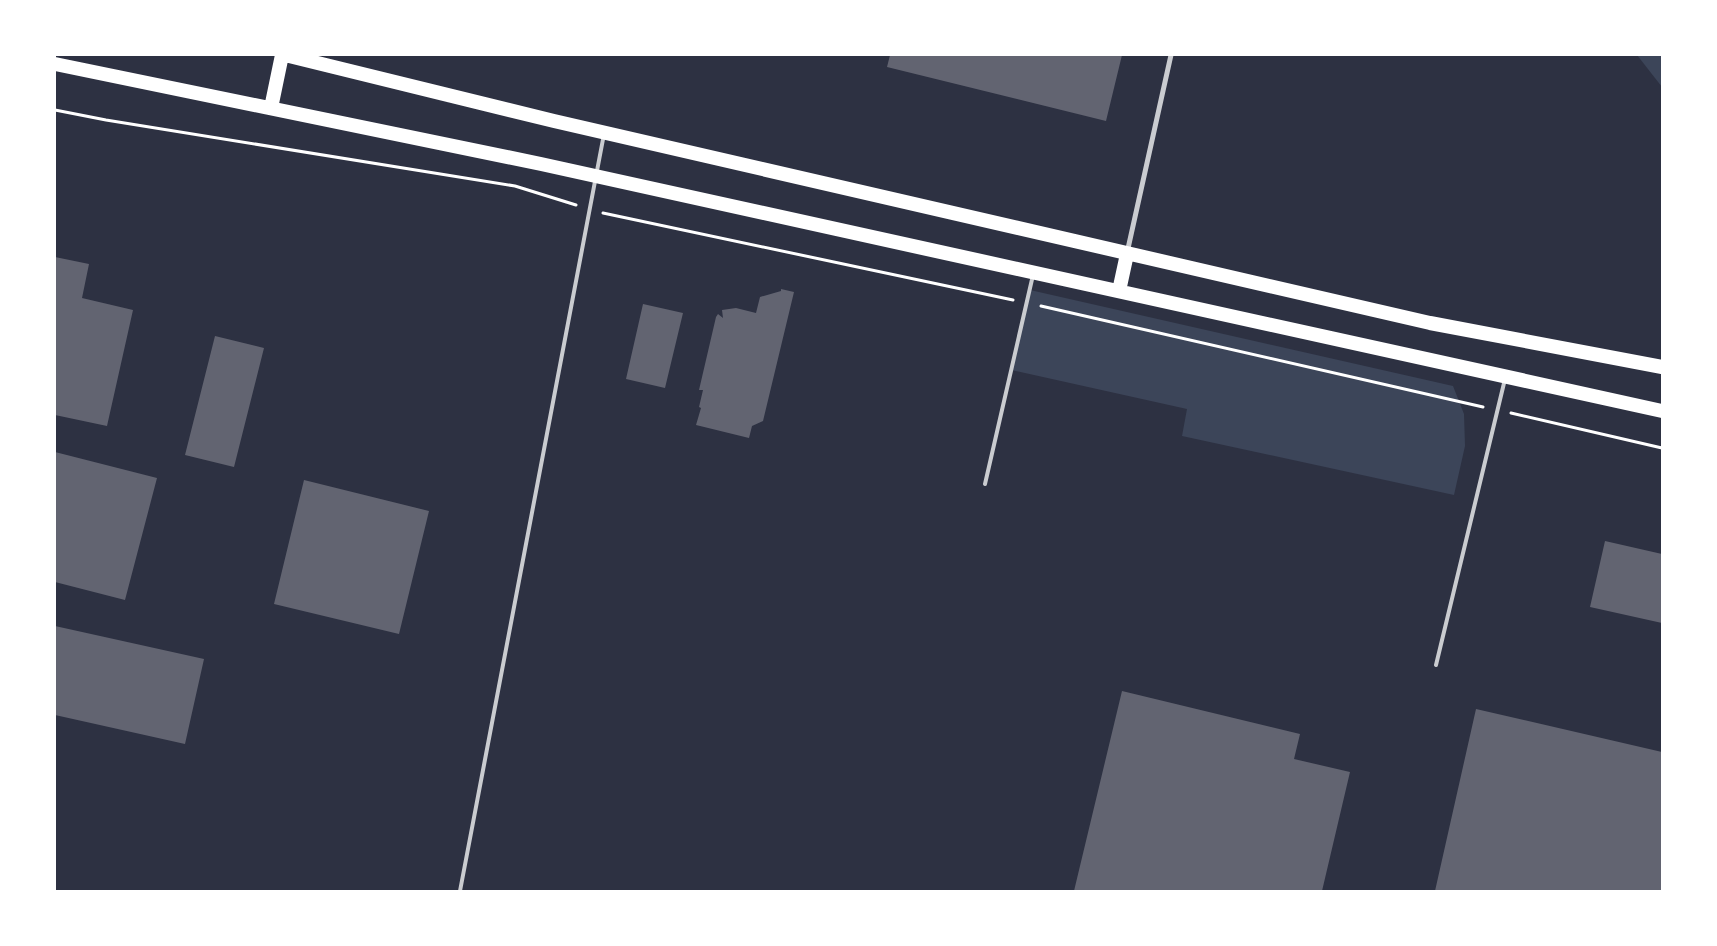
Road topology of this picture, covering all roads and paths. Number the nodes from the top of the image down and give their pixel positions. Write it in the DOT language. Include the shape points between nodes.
graph roads {
  1 [pos="284,55"];
  2 [pos="1171,55"];
  3 [pos="55,64"];
  4 [pos="271,108"];
  5 [pos="55,110"];
  6 [pos="604,132"];
  7 [pos="596,176"];
  8 [pos="590,210"];
  9 [pos="1127,254"];
  10 [pos="1033,272"];
  11 [pos="1119,291"];
  12 [pos="1027,303"];
  13 [pos="1662,367"];
  14 [pos="1505,377"];
  15 [pos="1497,410"];
  16 [pos="1662,411"];
  17 [pos="1662,448"];
  18 [pos="985,484"];
  19 [pos="1436,665"];
  20 [pos="460,891"];
  1 -- 4 [label="highway"];
  1 -- 6 [label="highway"];
  2 -- 9 [label="street"];
  3 -- 4 [label="highway"];
  4 -- 7 [label="highway"];
  5 -- 8 [label="path" via="514,186"];
  6 -- 7 [label="lane"];
  6 -- 9 [label="highway"];
  7 -- 8 [label="lane"];
  7 -- 10 [label="highway"];
  8 -- 12 [label="path"];
  8 -- 20 [label="lane"];
  9 -- 11 [label="highway"];
  9 -- 13 [label="highway" via="1430,323"];
  10 -- 11 [label="highway"];
  10 -- 12 [label="lane"];
  11 -- 14 [label="highway"];
  12 -- 15 [label="path"];
  12 -- 18 [label="lane"];
  14 -- 15 [label="lane"];
  14 -- 16 [label="highway"];
  15 -- 17 [label="path"];
  15 -- 19 [label="lane"];
}
